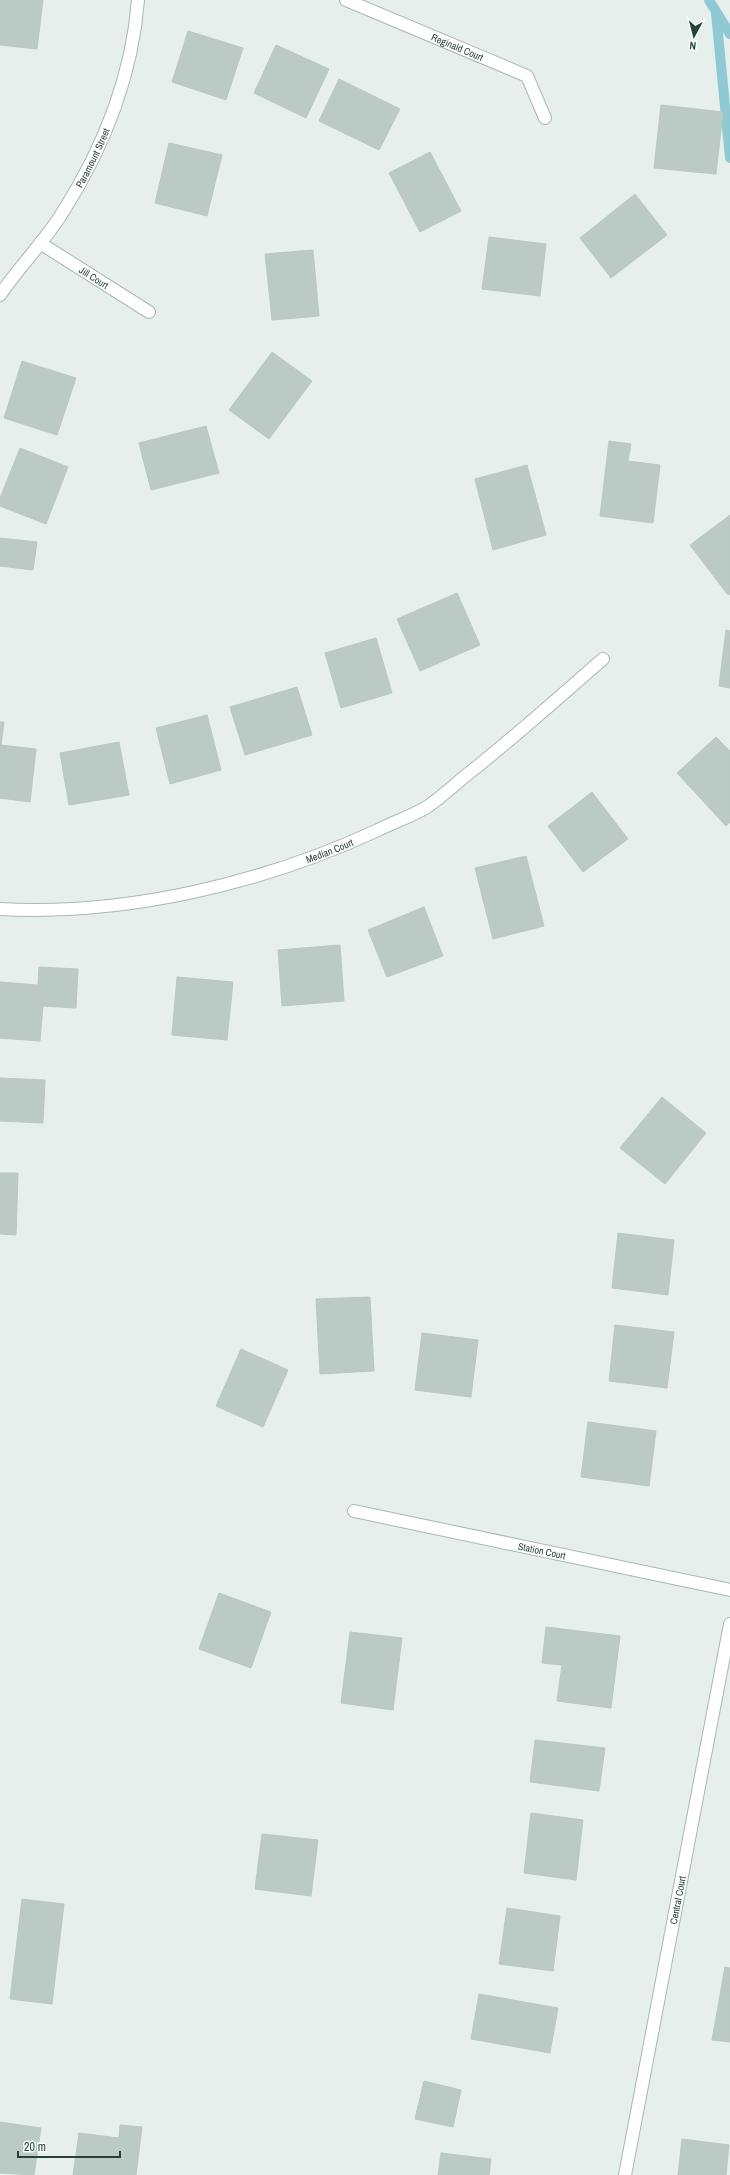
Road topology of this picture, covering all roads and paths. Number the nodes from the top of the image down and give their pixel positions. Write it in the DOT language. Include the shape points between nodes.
graph roads {
  1 [pos="138,0"];
  2 [pos="346,0"];
  3 [pos="545,118"];
  4 [pos="40,243"];
  5 [pos="0,295"];
  6 [pos="149,312"];
  7 [pos="603,659"];
  8 [pos="0,910"];
  9 [pos="354,1512"];
  10 [pos="730,1590"];
  11 [pos="730,1624"];
  12 [pos="625,2175"];
  1 -- 4 [label="street, Paramount Street" via="137,18 125,72 99,146 64,210"];
  2 -- 3 [label="street, Reginald Court" via="527,76"];
  4 -- 5 [label="street, Paramount Street"];
  4 -- 6 [label="street, Jill Court"];
  7 -- 8 [label="street, Median Court" via="504,746 426,807 352,842 264,874 193,892 106,906"];
  9 -- 10 [label="street, Station Court"];
  11 -- 12 [label="street, Central Court"];
}
